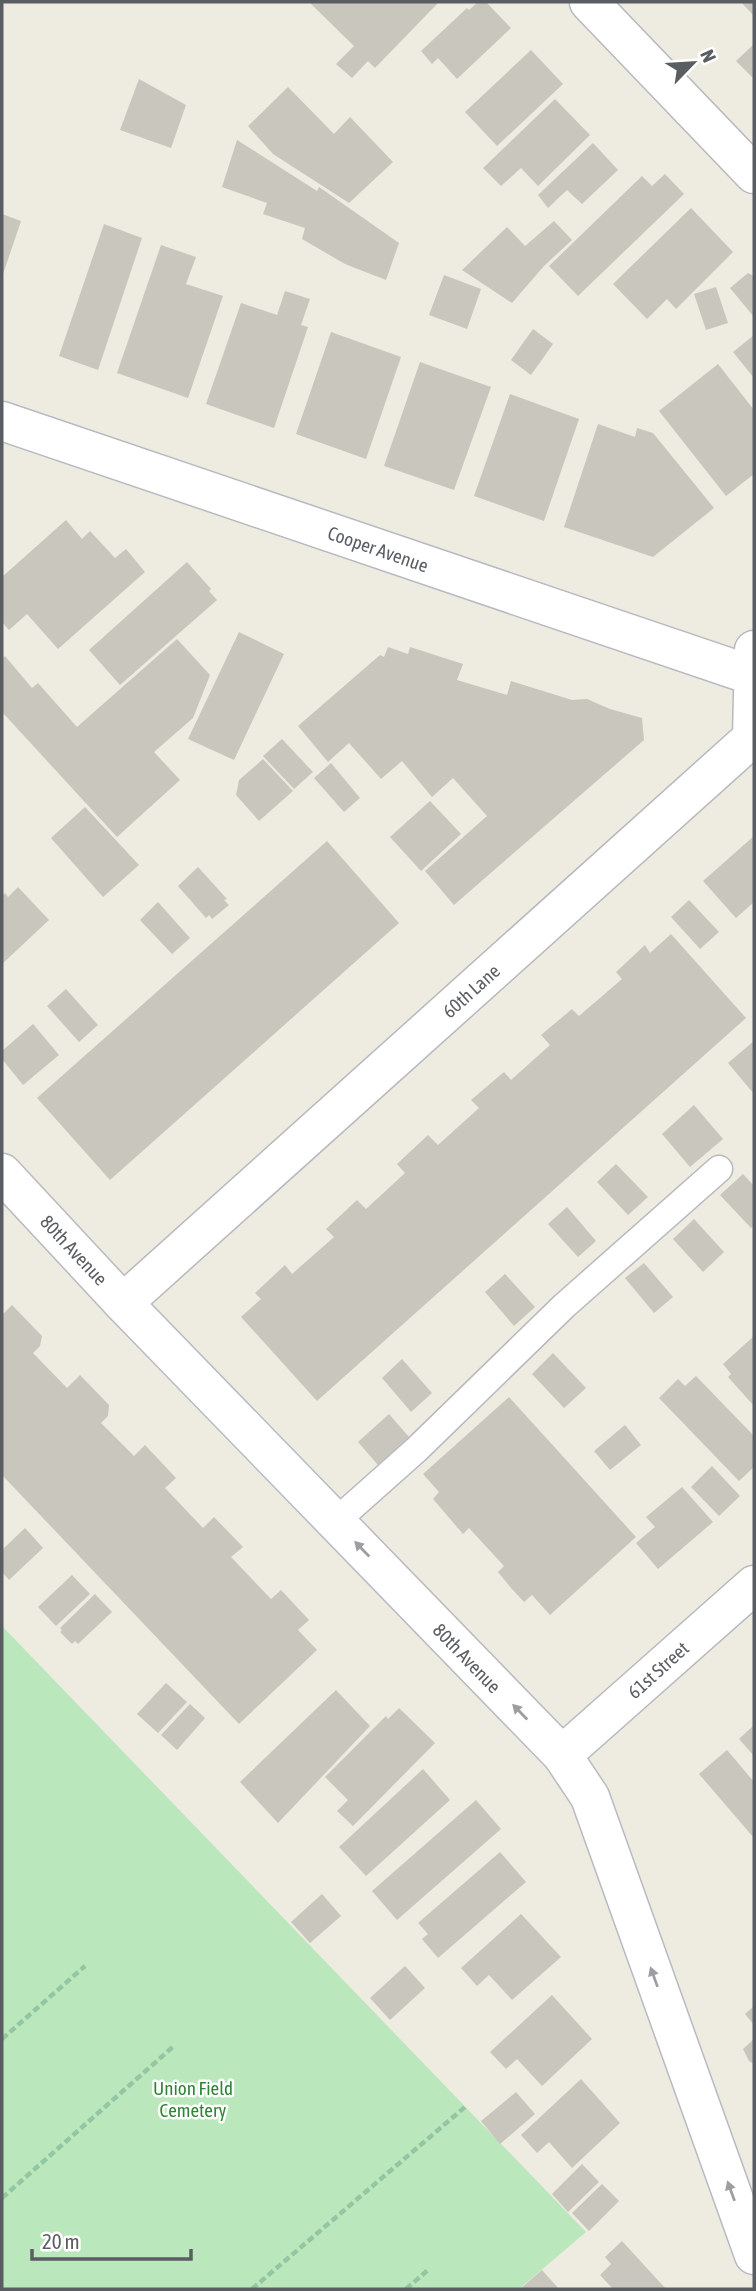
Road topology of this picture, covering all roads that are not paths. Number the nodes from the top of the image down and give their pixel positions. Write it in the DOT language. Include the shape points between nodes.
graph roads {
  1 [pos="589,2"];
  2 [pos="754,174"];
  3 [pos="2,421"];
  4 [pos="754,667"];
  5 [pos="719,1169"];
  6 [pos="2,1172"];
  7 [pos="123,1303"];
  8 [pos="335,1522"];
  9 [pos="754,1585"];
  10 [pos="562,1755"];
  11 [pos="754,2255"];
  1 -- 2 [label="street"];
  3 -- 4 [label="street, Cooper Avenue"];
  4 -- 7 [label="street, 60th Lane" via="752,738"];
  5 -- 8 [label="lane" via="564,1306"];
  6 -- 7 [label="street, 80th Avenue"];
  7 -- 8 [label="street, 80th Avenue"];
  10 -- 8 [label="street, 80th Avenue, one-way"];
  9 -- 10 [label="street, 61st Street"];
  11 -- 10 [label="street, 80th Avenue, one-way" via="590,1797"];
}
